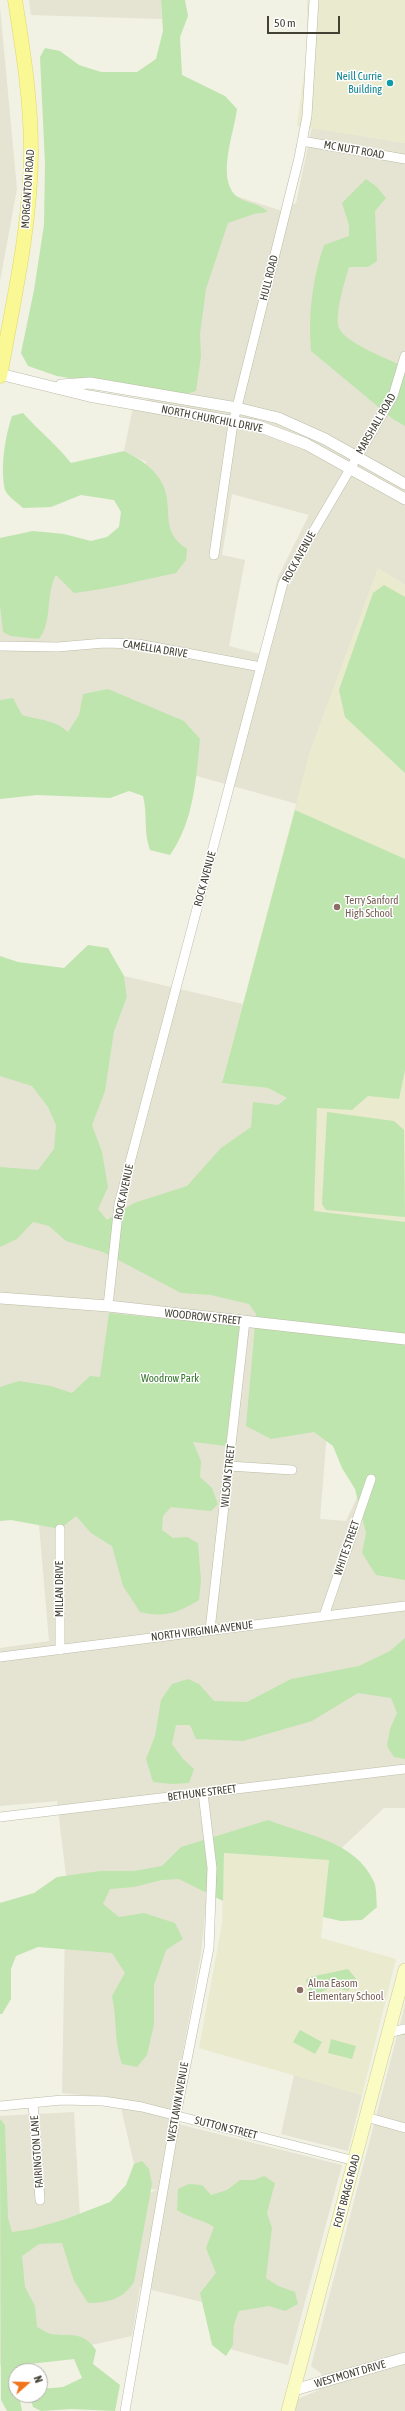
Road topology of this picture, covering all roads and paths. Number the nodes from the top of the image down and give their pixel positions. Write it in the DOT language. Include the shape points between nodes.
graph roads {
  1 [pos="15,0"];
  2 [pos="314,0"];
  3 [pos="302,141"];
  4 [pos="405,159"];
  5 [pos="405,356"];
  6 [pos="0,375"];
  7 [pos="52,385"];
  8 [pos="237,408"];
  9 [pos="233,423"];
  10 [pos="357,456"];
  11 [pos="350,468"];
  12 [pos="405,484"];
  13 [pos="405,499"];
  14 [pos="214,555"];
  15 [pos="0,646"];
  16 [pos="261,668"];
  17 [pos="0,1298"];
  18 [pos="108,1306"];
  19 [pos="245,1321"];
  20 [pos="405,1339"];
  21 [pos="229,1466"];
  22 [pos="292,1470"];
  23 [pos="371,1479"];
  24 [pos="60,1529"];
  25 [pos="405,1606"];
  26 [pos="324,1616"];
  27 [pos="210,1630"];
  28 [pos="60,1650"];
  29 [pos="0,1657"];
  30 [pos="405,1769"];
  31 [pos="203,1793"];
  32 [pos="0,1817"];
  33 [pos="405,1970"];
  34 [pos="405,2029"];
  35 [pos="388,2033"];
  36 [pos="33,2103"];
  37 [pos="0,2106"];
  38 [pos="176,2115"];
  39 [pos="366,2117"];
  40 [pos="405,2128"];
  41 [pos="355,2160"];
  42 [pos="40,2200"];
  43 [pos="405,2358"];
  44 [pos="294,2390"];
  45 [pos="125,2411"];
  46 [pos="288,2411"];
  1 -- 6 [label="main road, MORGANTON ROAD" via="27,79 31,159 25,232"];
  2 -- 3 [label="street, HULL ROAD" via="310,84"];
  3 -- 4 [label="street, MC NUTT ROAD"];
  3 -- 8 [label="street, HULL ROAD"];
  5 -- 10 [label="street, MARSHALL ROAD" via="393,396"];
  6 -- 7 [label="street, NORTH CHURCHILL DRIVE"];
  7 -- 8 [label="street, NORTH CHURCHILL DRIVE" via="90,383"];
  7 -- 9 [label="street, NORTH CHURCHILL DRIVE" via="89,396"];
  8 -- 9 [label="street, HULL ROAD"];
  8 -- 10 [label="street, NORTH CHURCHILL DRIVE" via="278,418 303,428"];
  9 -- 11 [label="street, NORTH CHURCHILL DRIVE" via="258,426 284,434"];
  9 -- 14 [label="street, HULL ROAD"];
  10 -- 11 [label="street, MARSHALL ROAD"];
  10 -- 12 [label="street, NORTH CHURCHILL DRIVE"];
  11 -- 13 [label="street, NORTH CHURCHILL DRIVE"];
  11 -- 16 [label="street, ROCK AVENUE" via="283,583"];
  15 -- 16 [label="street, CAMELLIA DRIVE" via="58,647 118,642"];
  16 -- 18 [label="street, ROCK AVENUE" via="119,1204"];
  17 -- 18 [label="street, WOODROW STREET"];
  18 -- 19 [label="street, WOODROW STREET"];
  19 -- 20 [label="street, WOODROW STREET"];
  19 -- 21 [label="street, WILSON STREET"];
  21 -- 22 [label="street"];
  21 -- 27 [label="street, WILSON STREET"];
  23 -- 26 [label="street, WHITE STREET"];
  24 -- 28 [label="street, MILLAN DRIVE"];
  25 -- 26 [label="street, NORTH VIRGINIA AVENUE"];
  26 -- 27 [label="street, NORTH VIRGINIA AVENUE"];
  27 -- 28 [label="street, NORTH VIRGINIA AVENUE"];
  28 -- 29 [label="street, NORTH VIRGINIA AVENUE"];
  30 -- 31 [label="street, BETHUNE STREET"];
  31 -- 32 [label="street, BETHUNE STREET"];
  31 -- 38 [label="street, WESTLAWN AVENUE" via="212,1868 211,1921"];
  33 -- 35 [label="main road, FORT BRAGG ROAD"];
  34 -- 35 [label="street"];
  35 -- 39 [label="main road, FORT BRAGG ROAD"];
  36 -- 37 [label="street, SUTTON STREET"];
  36 -- 38 [label="street, SUTTON STREET" via="62,2100 103,2101"];
  36 -- 42 [label="street, FAIRINGTON LANE"];
  38 -- 41 [label="street, SUTTON STREET"];
  38 -- 45 [label="street, WESTLAWN AVENUE"];
  39 -- 40 [label="street"];
  39 -- 41 [label="main road, FORT BRAGG ROAD"];
  41 -- 44 [label="main road, FORT BRAGG ROAD"];
  43 -- 44 [label="street, WESTMONT DRIVE"];
  44 -- 46 [label="main road, FORT BRAGG ROAD"];
}
